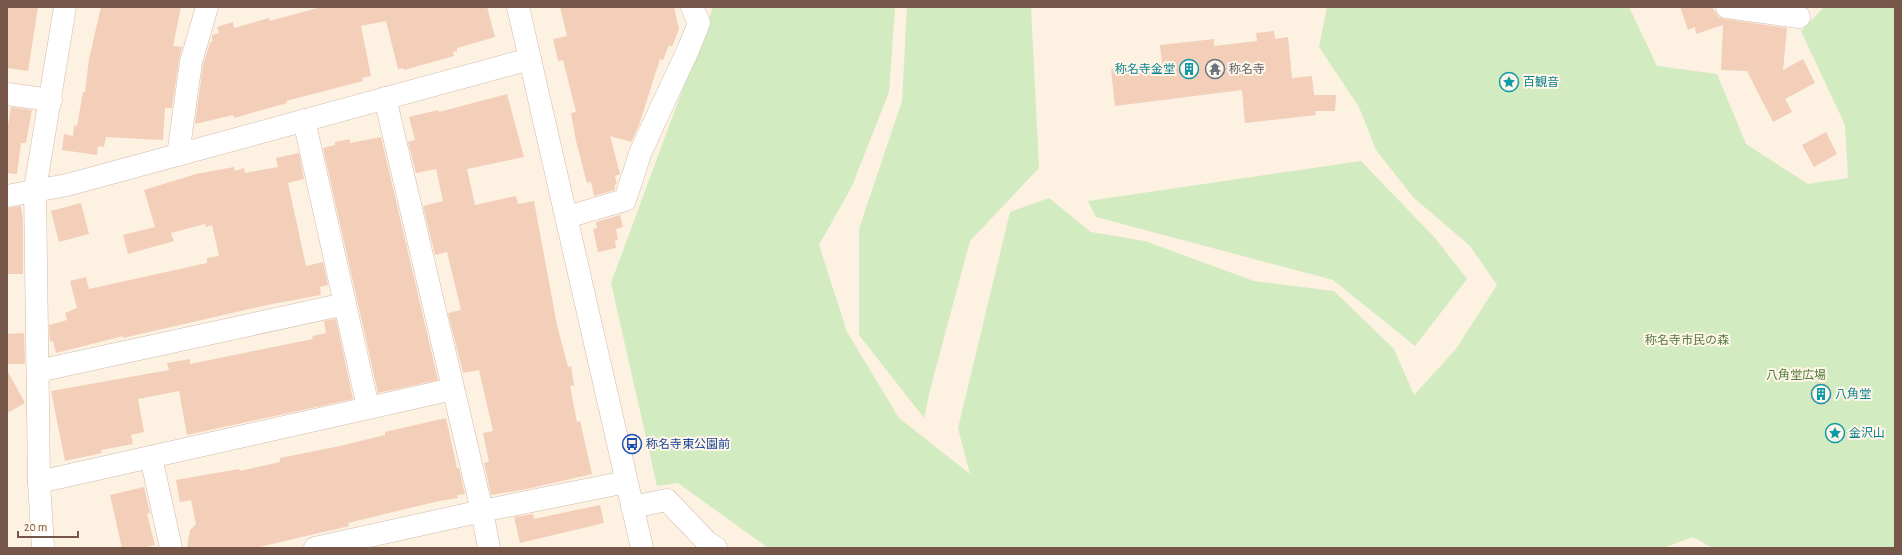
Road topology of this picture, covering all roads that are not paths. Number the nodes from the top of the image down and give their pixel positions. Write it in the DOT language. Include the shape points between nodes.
graph roads {
  1 [pos="65,7"];
  2 [pos="207,7"];
  3 [pos="518,7"];
  4 [pos="692,7"];
  5 [pos="1727,7"];
  6 [pos="1799,17"];
  7 [pos="530,59"];
  8 [pos="7,94"];
  9 [pos="385,98"];
  10 [pos="51,100"];
  11 [pos="304,120"];
  12 [pos="178,155"];
  13 [pos="35,189"];
  14 [pos="7,196"];
  15 [pos="567,216"];
  16 [pos="345,304"];
  17 [pos="38,371"];
  18 [pos="453,388"];
  19 [pos="368,407"];
  20 [pos="151,457"];
  21 [pos="39,482"];
  22 [pos="626,482"];
  23 [pos="632,507"];
  24 [pos="482,511"];
  25 [pos="43,548"];
  26 [pos="171,548"];
  27 [pos="315,548"];
  28 [pos="490,548"];
  29 [pos="642,548"];
  30 [pos="716,548"];
  1 -- 10 [label="street"];
  2 -- 12 [label="street" via="191,62"];
  3 -- 7 [label="street"];
  4 -- 15 [label="street" via="699,23 690,48 641,150 625,200"];
  5 -- 6 [label="street"];
  7 -- 9 [label="street"];
  7 -- 15 [label="street"];
  8 -- 10 [label="street"];
  9 -- 11 [label="street"];
  9 -- 18 [label="street"];
  10 -- 13 [label="street"];
  11 -- 12 [label="street"];
  11 -- 16 [label="street"];
  12 -- 13 [label="street" via="67,185"];
  13 -- 14 [label="street"];
  13 -- 17 [label="street"];
  15 -- 22 [label="street"];
  16 -- 17 [label="street"];
  16 -- 19 [label="street"];
  17 -- 21 [label="street"];
  18 -- 19 [label="street"];
  18 -- 24 [label="street"];
  19 -- 20 [label="street"];
  20 -- 21 [label="street"];
  20 -- 26 [label="street"];
  21 -- 25 [label="street"];
  22 -- 23 [label="street"];
  22 -- 24 [label="street"];
  23 -- 29 [label="street"];
  23 -- 30 [label="street" via="667,500 707,542"];
  24 -- 27 [label="street"];
  24 -- 28 [label="street"];
}
